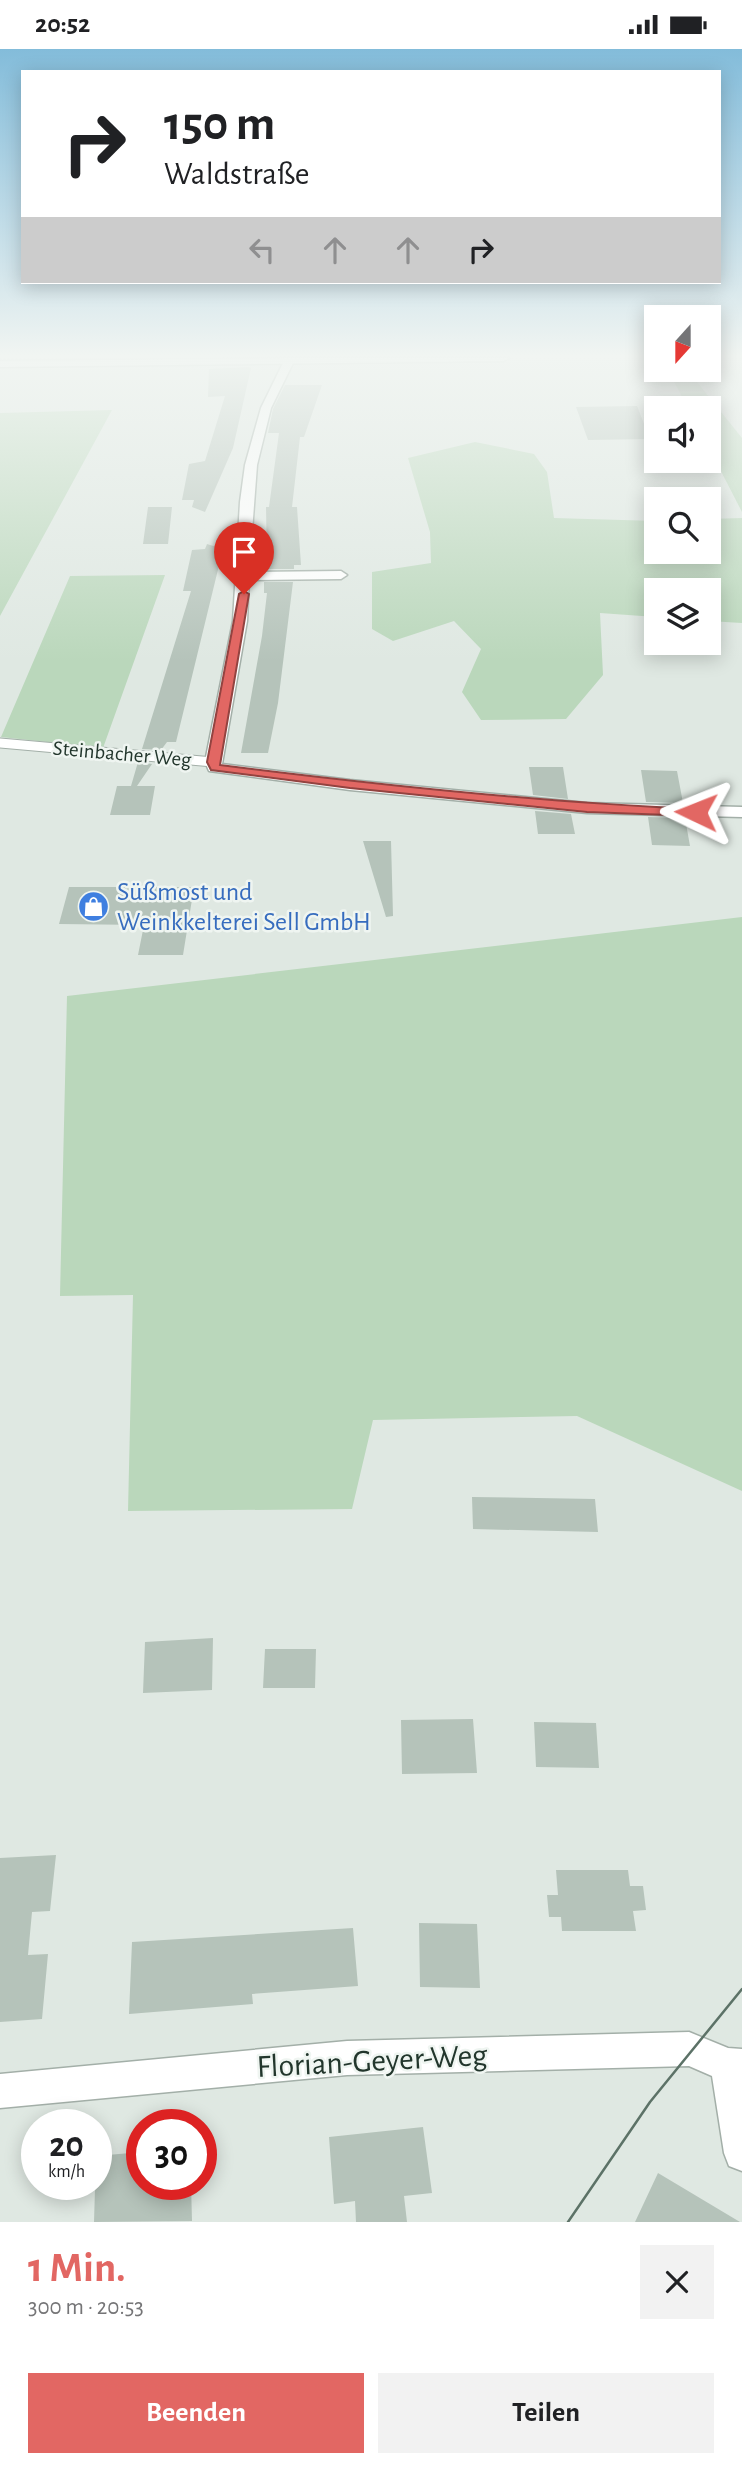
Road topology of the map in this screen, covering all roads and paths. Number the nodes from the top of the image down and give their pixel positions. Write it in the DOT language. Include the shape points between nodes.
graph roads {
  1 [pos="252,459"];
  2 [pos="341,575"];
  3 [pos="244,576"];
  4 [pos="0,743"];
  5 [pos="213,762"];
  6 [pos="742,812"];
  7 [pos="735,2065"];
  8 [pos="0,2091"];
  9 [pos="742,2153"];
  1 -- 3 [label="street"];
  2 -- 3 [label="street"];
  3 -- 5 [label="street"];
  4 -- 5 [label="lane, Steinbacher Weg"];
  5 -- 6 [label="street, Steinbacher Weg" via="215,768 227,771 587,808"];
  7 -- 8 [label="street, Florian-Geyer-Weg" via="688,2049 347,2058"];
  7 -- 9 [label="street"];
}
